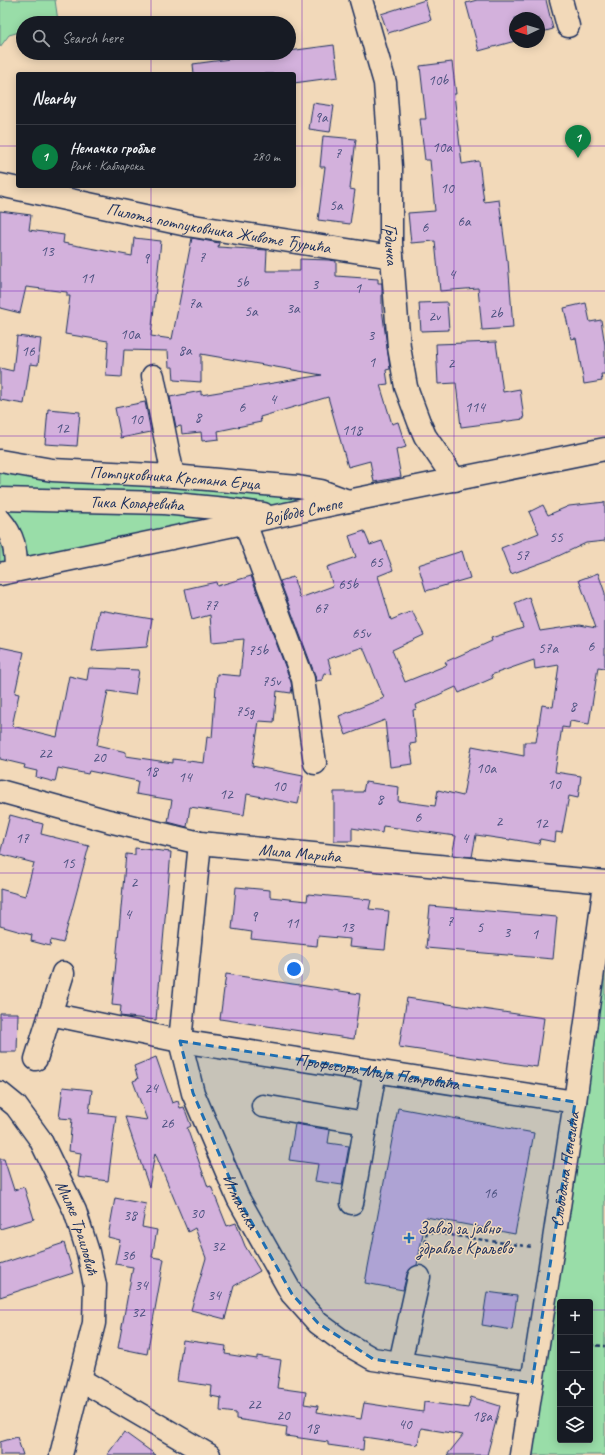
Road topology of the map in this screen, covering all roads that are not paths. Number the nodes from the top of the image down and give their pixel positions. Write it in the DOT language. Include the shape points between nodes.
graph roads {
  1 [pos="360,0"];
  2 [pos="561,0"];
  3 [pos="568,26"];
  4 [pos="0,185"];
  5 [pos="392,257"];
  6 [pos="153,376"];
  7 [pos="605,449"];
  8 [pos="0,462"];
  9 [pos="173,476"];
  10 [pos="455,480"];
  11 [pos="0,499"];
  12 [pos="348,501"];
  13 [pos="274,516"];
  14 [pos="0,520"];
  15 [pos="245,523"];
  16 [pos="8,572"];
  17 [pos="315,763"];
  18 [pos="0,791"];
  19 [pos="200,843"];
  20 [pos="605,883"];
  21 [pos="63,973"];
  22 [pos="50,1014"];
  23 [pos="180,1041"];
  24 [pos="36,1059"];
  25 [pos="375,1071"];
  26 [pos="0,1094"];
  27 [pos="575,1102"];
  28 [pos="263,1106"];
  29 [pos="366,1123"];
  30 [pos="352,1203"];
  31 [pos="419,1277"];
  32 [pos="400,1363"];
  33 [pos="81,1380"];
  34 [pos="532,1383"];
  35 [pos="61,1455"];
  36 [pos="209,1455"];
  37 [pos="521,1455"];
  1 -- 5 [label="street, Грдичка" via="385,83 391,167"];
  2 -- 3 [label="street"];
  4 -- 5 [label="street, Пилота потпуковника Животе Ђурића" via="187,225"];
  5 -- 10 [label="street, Грдичка" via="399,347 406,387 425,436"];
  6 -- 9 [label="street"];
  7 -- 10 [label="street, Војводе Степе"];
  8 -- 9 [label="street, Потпуковника Крсмана Ерца" via="52,470"];
  9 -- 12 [label="street, Потпуковника Крсмана Ерца" via="298,486"];
  10 -- 12 [label="street, Војводе Степе"];
  11 -- 13 [label="street, Тика Коларевића" via="164,503"];
  12 -- 13 [label="street, Војводе Степе"];
  13 -- 15 [label="street, Војводе Степе"];
  14 -- 16 [label="street" via="14,541 16,558"];
  15 -- 16 [label="street, Војводе Степе"];
  15 -- 17 [label="street" via="303,679"];
  18 -- 19 [label="street, Мила Марића"];
  19 -- 20 [label="street, Мила Марића"];
  19 -- 23 [label="street, Игманска"];
  20 -- 27 [label="street, Слободана Пенезића"];
  21 -- 22 [label="street"];
  22 -- 23 [label="street, Професора Мија Петровића"];
  22 -- 24 [label="street"];
  23 -- 25 [label="street, Професора Мија Петровића"];
  23 -- 32 [label="street, Игманска" via="192,1093 238,1198 292,1294 318,1323 345,1343 373,1359"];
  25 -- 27 [label="street, Професора Мија Петровића"];
  25 -- 29 [label="street"];
  26 -- 33 [label="street, Милке Траиловић" via="16,1106 40,1139 74,1211 88,1252 95,1285 94,1323"];
  27 -- 34 [label="street, Слободана Пенезића"];
  28 -- 29 [label="street"];
  29 -- 30 [label="street"];
  31 -- 32 [label="street"];
  32 -- 34 [label="street, Игманска"];
  33 -- 35 [label="street, Милке Траиловић"];
  33 -- 36 [label="street"];
  34 -- 37 [label="street, Слободана Пенезића"];
}
